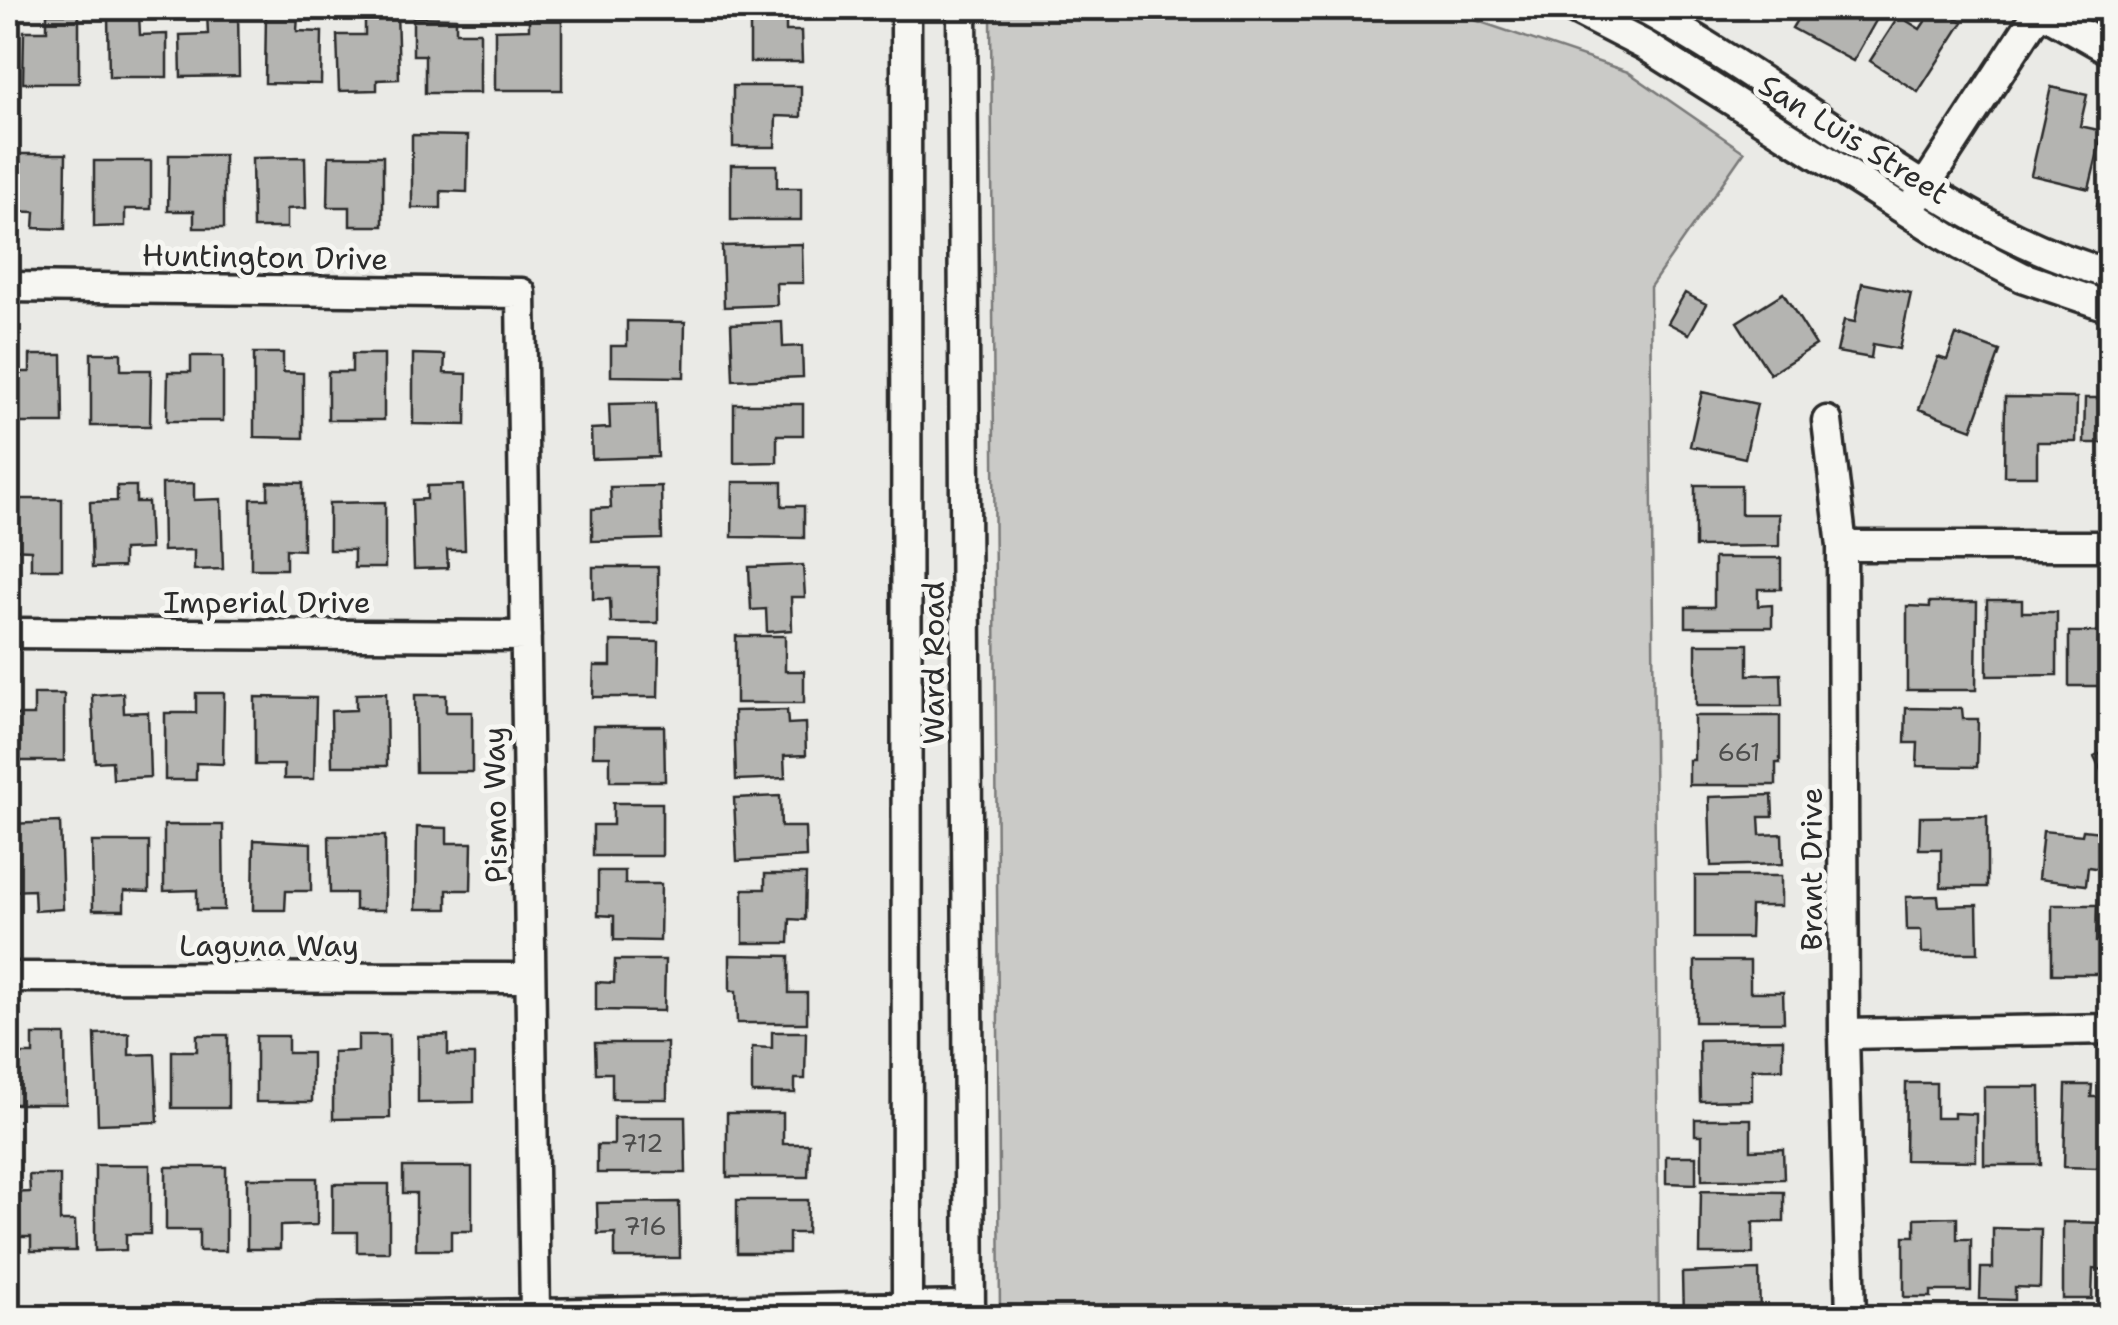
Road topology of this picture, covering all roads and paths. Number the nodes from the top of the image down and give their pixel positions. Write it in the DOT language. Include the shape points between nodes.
graph roads {
  1 [pos="906,8"];
  2 [pos="962,8"];
  3 [pos="1572,8"];
  4 [pos="1642,8"];
  5 [pos="2039,8"];
  6 [pos="2110,50"];
  7 [pos="1923,187"];
  8 [pos="1908,213"];
  9 [pos="2110,274"];
  10 [pos="8,286"];
  11 [pos="521,293"];
  12 [pos="2110,307"];
  13 [pos="1827,421"];
  14 [pos="1842,546"];
  15 [pos="2110,546"];
  16 [pos="8,634"];
  17 [pos="526,636"];
  18 [pos="8,977"];
  19 [pos="530,978"];
  20 [pos="2110,1030"];
  21 [pos="1844,1034"];
  22 [pos="907,1312"];
  23 [pos="970,1312"];
  24 [pos="535,1315"];
  25 [pos="313,1318"];
  26 [pos="1851,1318"];
  1 -- 22 [label="street, Ward Road"];
  2 -- 23 [label="street, Ward Road"];
  3 -- 8 [label="street, San Luis Street" via="1660,55"];
  4 -- 7 [label="street, San Luis Street"];
  5 -- 6 [label="street"];
  5 -- 7 [label="street"];
  7 -- 8 [label="street"];
  7 -- 9 [label="street, San Luis Street" via="2034,247"];
  8 -- 12 [label="street, San Luis Street" via="2022,277"];
  10 -- 11 [label="street, Huntington Drive"];
  11 -- 17 [label="street, Pismo Way"];
  13 -- 14 [label="street, Brant Drive"];
  14 -- 15 [label="street"];
  14 -- 21 [label="street, Brant Drive"];
  16 -- 17 [label="street, Imperial Drive"];
  17 -- 19 [label="street, Pismo Way"];
  18 -- 19 [label="street, Laguna Way"];
  19 -- 24 [label="street, Pismo Way"];
  20 -- 21 [label="street"];
  21 -- 26 [label="street, Brant Drive"];
  22 -- 23 [label="street"];
  22 -- 24 [label="street"];
  24 -- 25 [label="street"];
}
